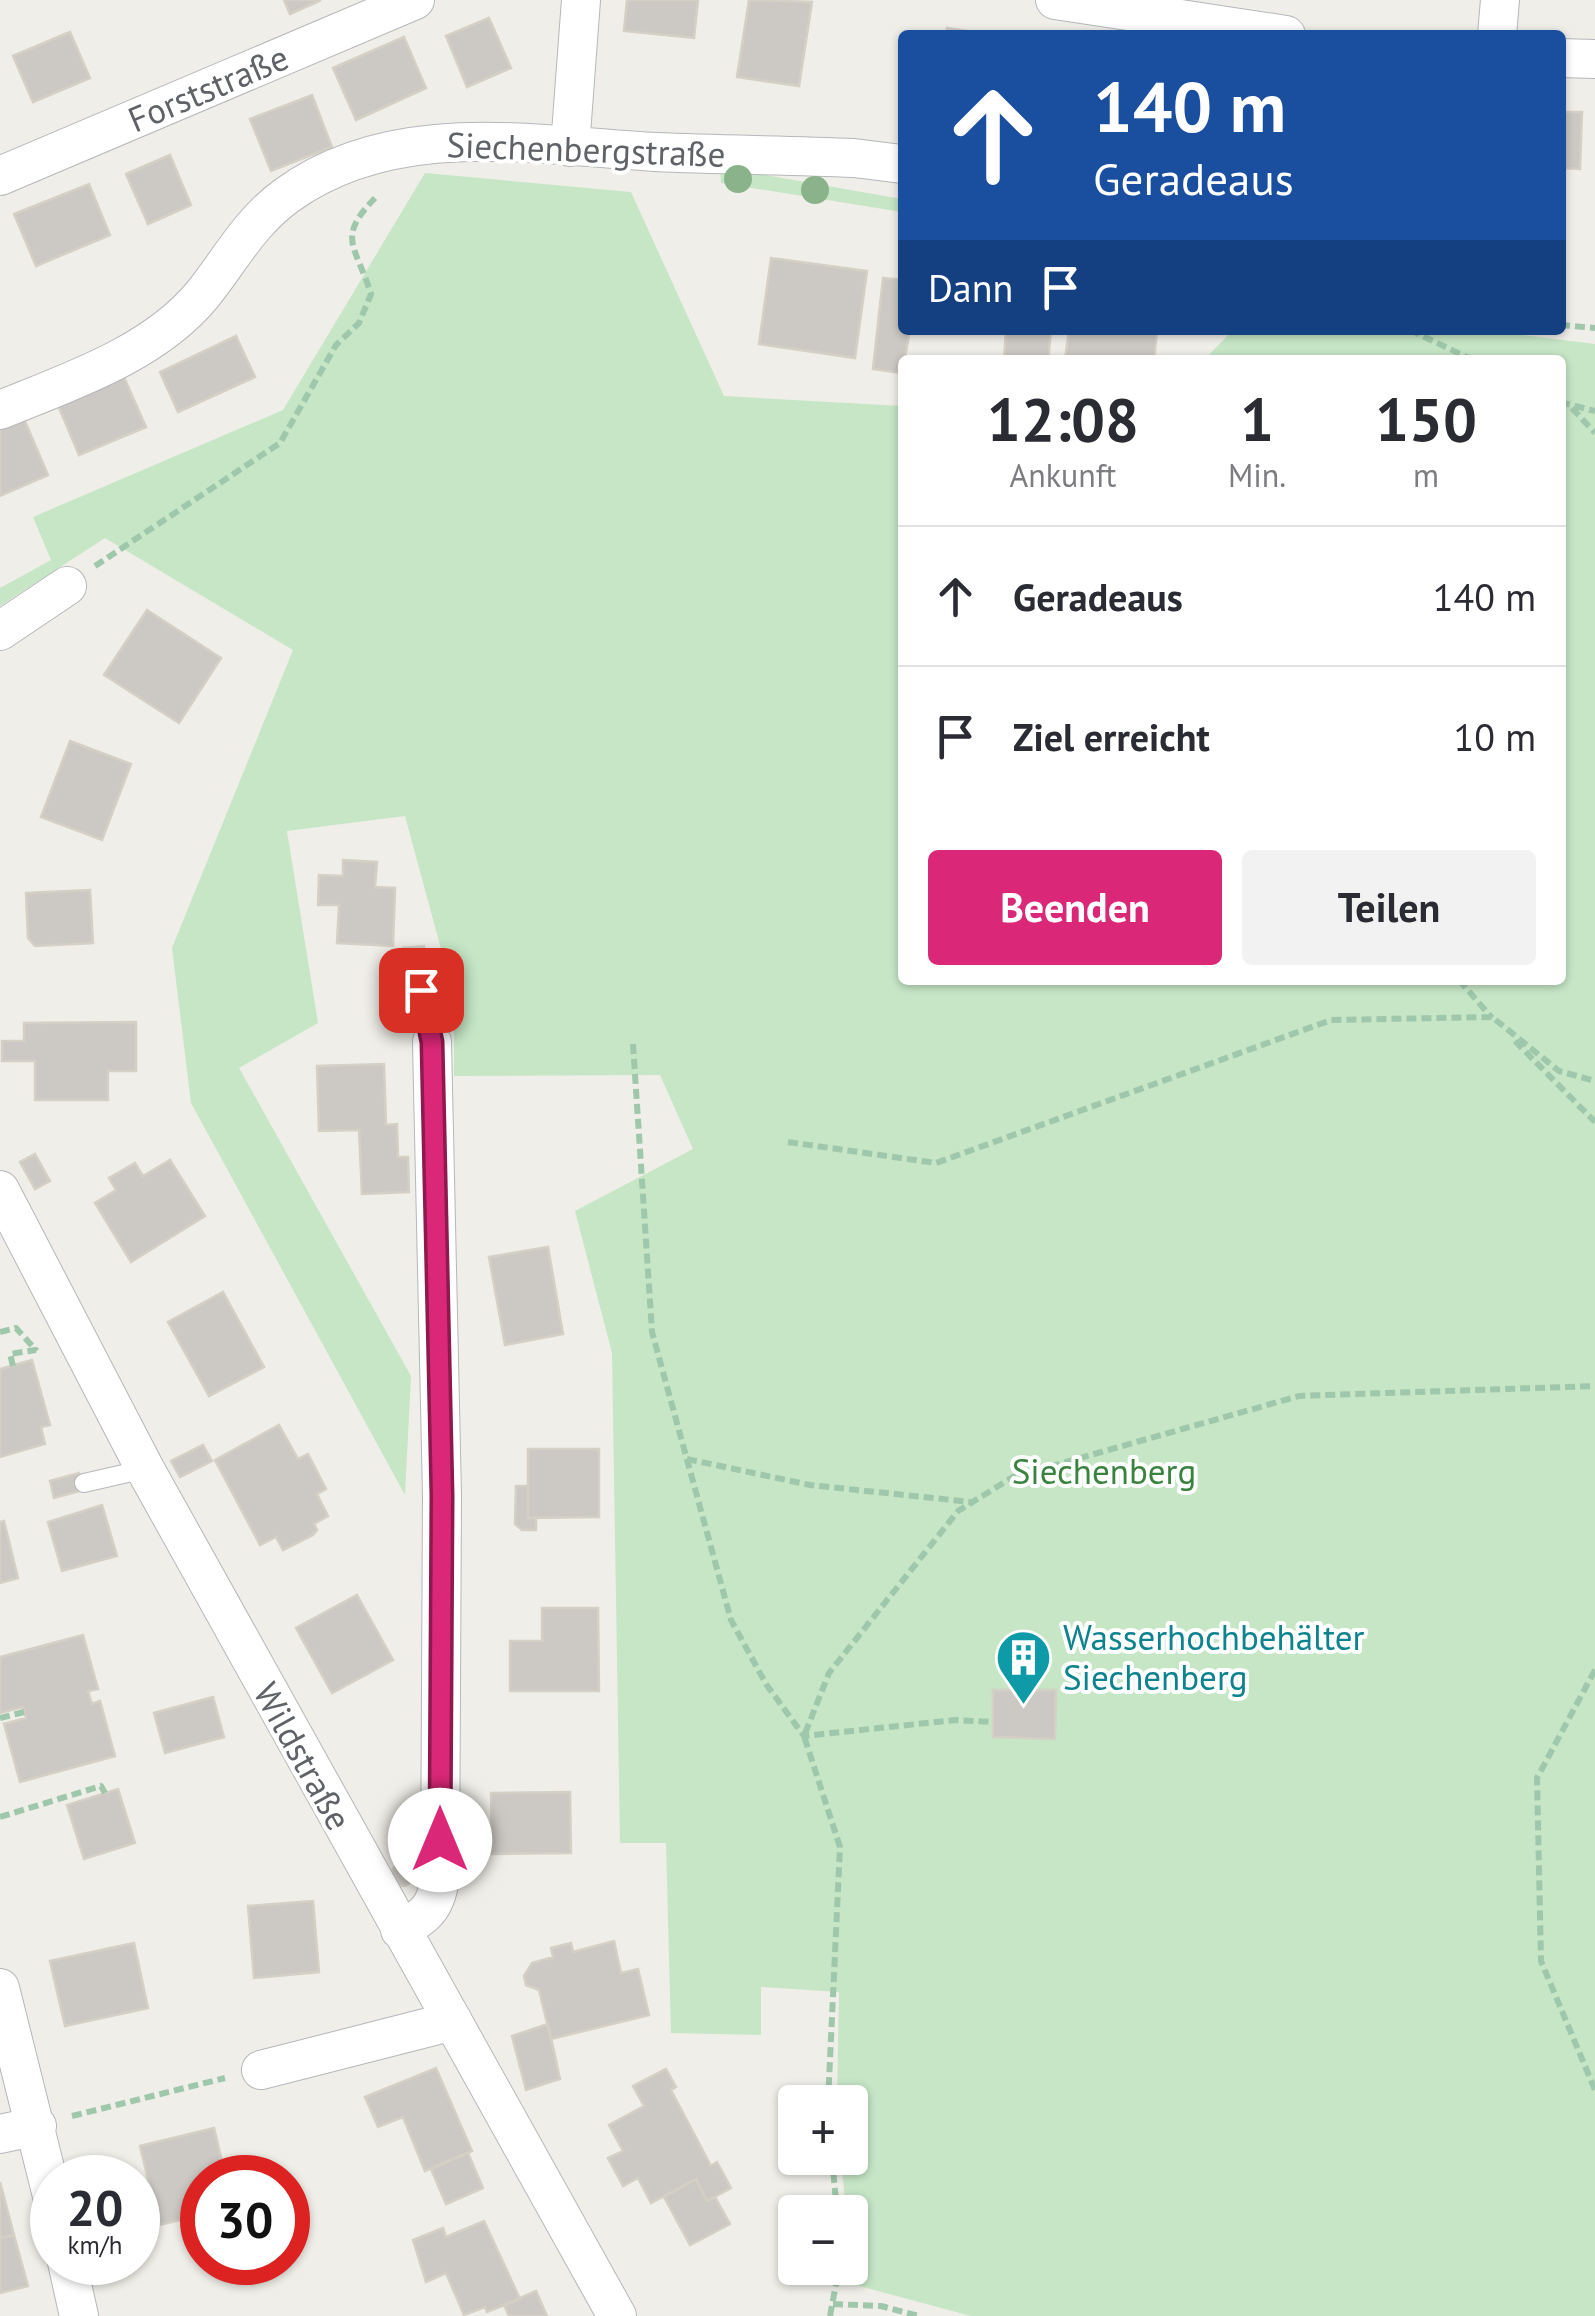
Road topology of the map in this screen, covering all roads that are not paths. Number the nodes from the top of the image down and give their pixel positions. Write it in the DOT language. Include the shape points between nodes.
graph roads {
  1 [pos="415,0"];
  2 [pos="581,0"];
  3 [pos="1055,0"];
  4 [pos="1500,0"];
  5 [pos="1253,30"];
  6 [pos="1497,30"];
  7 [pos="1566,58"];
  8 [pos="1595,59"];
  9 [pos="570,146"];
  10 [pos="898,164"];
  11 [pos="0,176"];
  12 [pos="0,410"];
  13 [pos="67,586"];
  14 [pos="0,631"];
  15 [pos="421,990"];
  16 [pos="432,1042"];
  17 [pos="0,1190"];
  18 [pos="145,1469"];
  19 [pos="84,1483"];
  20 [pos="400,1930"];
  21 [pos="0,1988"];
  22 [pos="453,2022"];
  23 [pos="243,2074"];
  24 [pos="55,2121"];
  25 [pos="0,2134"];
  26 [pos="54,2155"];
  27 [pos="72,2285"];
  28 [pos="79,2316"];
  29 [pos="617,2316"];
  1 -- 11 [label="street, Forststraße"];
  2 -- 9 [label="street"];
  3 -- 5 [label="street"];
  4 -- 6 [label="street"];
  7 -- 8 [label="street"];
  9 -- 10 [label="street, Siechenbergstraße"];
  9 -- 12 [label="street, Siechenbergstraße" via="454,141 374,154 308,181 260,218 203,295 154,336 87,375"];
  13 -- 14 [label="street"];
  15 -- 16 [label="lane"];
  16 -- 20 [label="street" via="442,1496 440,1878 426,1916"];
  17 -- 18 [label="street, Wildstraße"];
  18 -- 19 [label="lane"];
  18 -- 20 [label="street, Wildstraße"];
  20 -- 22 [label="street, Wildstraße"];
  21 -- 24 [label="street"];
  22 -- 23 [label="street"];
  22 -- 29 [label="street, Wildstraße"];
  24 -- 25 [label="street"];
  24 -- 26 [label="street"];
  27 -- 28 [label="street"];
}
